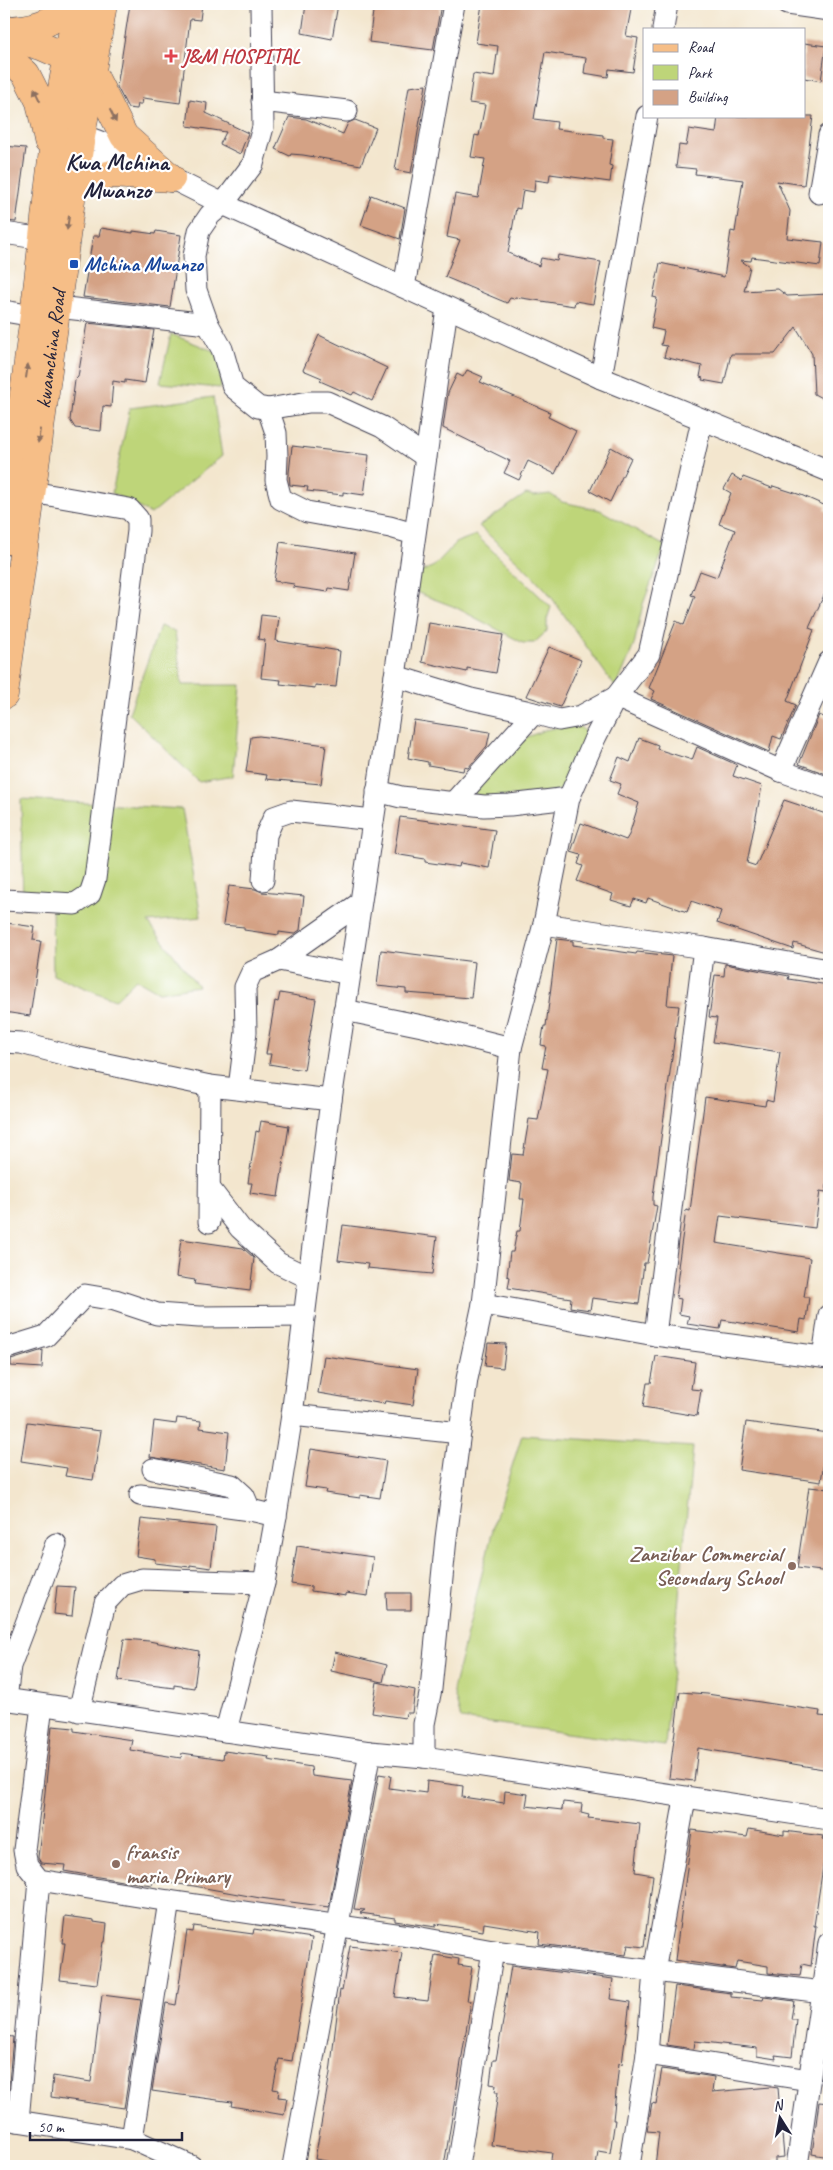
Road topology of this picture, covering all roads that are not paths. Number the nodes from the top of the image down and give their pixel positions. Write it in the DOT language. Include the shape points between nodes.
graph roads {
  1 [pos="78,4"];
  2 [pos="103,4"];
  3 [pos="454,4"];
  4 [pos="667,4"];
  5 [pos="787,4"];
  6 [pos="261,6"];
  7 [pos="829,10"];
  8 [pos="663,28"];
  9 [pos="4,30"];
  10 [pos="4,36"];
  11 [pos="4,48"];
  12 [pos="4,54"];
  13 [pos="65,70"];
  14 [pos="90,83"];
  15 [pos="262,101"];
  16 [pos="347,111"];
  17 [pos="647,118"];
  18 [pos="829,135"];
  19 [pos="65,145"];
  20 [pos="159,174"];
  21 [pos="73,184"];
  22 [pos="819,193"];
  23 [pos="223,204"];
  24 [pos="4,232"];
  25 [pos="43,239"];
  26 [pos="404,287"];
  27 [pos="448,308"];
  28 [pos="4,312"];
  29 [pos="45,312"];
  30 [pos="208,324"];
  31 [pos="601,378"];
  32 [pos="268,409"];
  33 [pos="702,420"];
  34 [pos="426,457"];
  35 [pos="829,471"];
  36 [pos="16,486"];
  37 [pos="414,534"];
  38 [pos="4,540"];
  39 [pos="829,662"];
  40 [pos="6,667"];
  41 [pos="395,676"];
  42 [pos="4,695"];
  43 [pos="616,697"];
  44 [pos="534,713"];
  45 [pos="781,770"];
  46 [pos="829,788"];
  47 [pos="377,790"];
  48 [pos="569,798"];
  49 [pos="454,802"];
  50 [pos="374,820"];
  51 [pos="263,880"];
  52 [pos="4,900"];
  53 [pos="360,903"];
  54 [pos="544,924"];
  55 [pos="704,948"];
  56 [pos="279,960"];
  57 [pos="829,970"];
  58 [pos="350,974"];
  59 [pos="344,1010"];
  60 [pos="4,1042"];
  61 [pos="511,1048"];
  62 [pos="210,1086"];
  63 [pos="239,1088"];
  64 [pos="331,1100"];
  65 [pos="210,1189"];
  66 [pos="209,1222"];
  67 [pos="309,1278"];
  68 [pos="483,1304"];
  69 [pos="829,1315"];
  70 [pos="304,1316"];
  71 [pos="655,1335"];
  72 [pos="4,1349"];
  73 [pos="826,1358"];
  74 [pos="292,1415"];
  75 [pos="460,1433"];
  76 [pos="152,1469"];
  77 [pos="140,1495"];
  78 [pos="250,1510"];
  79 [pos="276,1516"];
  80 [pos="56,1544"];
  81 [pos="264,1583"];
  82 [pos="5,1700"];
  83 [pos="42,1705"];
  84 [pos="79,1711"];
  85 [pos="226,1731"];
  86 [pos="370,1752"];
  87 [pos="424,1757"];
  88 [pos="685,1799"];
  89 [pos="829,1819"];
  90 [pos="39,1880"];
  91 [pos="169,1901"];
  92 [pos="337,1925"];
  93 [pos="829,1943"];
  94 [pos="493,1951"];
  95 [pos="654,1972"];
  96 [pos="822,1992"];
  97 [pos="647,2054"];
  98 [pos="809,2080"];
  99 [pos="11,2120"];
  100 [pos="132,2139"];
  101 [pos="191,2166"];
  102 [pos="293,2166"];
  103 [pos="458,2166"];
  104 [pos="629,2166"];
  105 [pos="797,2166"];
  1 -- 9 [label="main road" via="54,20 26,30"];
  1 -- 13 [label="main road, kwamchina Road"];
  2 -- 14 [label="main road, kwamchina Road"];
  3 -- 26 [label="street"];
  4 -- 8 [label="street"];
  5 -- 7 [label="street"];
  6 -- 15 [label="street"];
  10 -- 13 [label="main road" via="41,46"];
  11 -- 13 [label="main road"];
  19 -- 12 [label="main road, one-way" via="26,74"];
  13 -- 14 [label="main road"];
  13 -- 19 [label="main road, kwamchina Road"];
  14 -- 19 [label="main road, kwamchina Road"];
  14 -- 20 [label="main road, one-way" via="124,136"];
  15 -- 16 [label="street"];
  15 -- 23 [label="street" via="263,127 253,164"];
  17 -- 31 [label="street"];
  18 -- 22 [label="street"];
  19 -- 20 [label="street" via="123,168"];
  19 -- 21 [label="main road, kwamchina Road"];
  19 -- 25 [label="main road, kwamchina Road"];
  20 -- 21 [label="main road" via="112,174"];
  20 -- 23 [label="street"];
  21 -- 29 [label="main road, kwamchina Road, one-way"];
  23 -- 26 [label="street"];
  23 -- 30 [label="street" via="199,231 194,256 196,290"];
  24 -- 25 [label="street"];
  25 -- 29 [label="main road, kwamchina Road"];
  26 -- 27 [label="street"];
  27 -- 31 [label="street"];
  27 -- 34 [label="street"];
  28 -- 29 [label="street"];
  29 -- 30 [label="street"];
  29 -- 36 [label="main road, kwamchina Road"];
  30 -- 32 [label="street" via="222,349 233,387 258,407"];
  31 -- 33 [label="street"];
  32 -- 34 [label="street" via="327,402 382,427"];
  32 -- 37 [label="street" via="276,433 276,480 281,499 307,512"];
  33 -- 35 [label="street"];
  33 -- 43 [label="street" via="649,654"];
  34 -- 37 [label="street"];
  36 -- 38 [label="main road, kwamchina Road"];
  36 -- 40 [label="main road, kwamchina Road"];
  36 -- 52 [label="street" via="129,509 138,519 138,530 95,880 90,894 75,904"];
  37 -- 41 [label="street"];
  39 -- 45 [label="street"];
  40 -- 42 [label="main road, kwamchina Road"];
  41 -- 44 [label="street" via="471,700"];
  41 -- 47 [label="street"];
  43 -- 44 [label="street" via="581,716 559,720"];
  43 -- 45 [label="street"];
  43 -- 48 [label="street"];
  44 -- 49 [label="street"];
  45 -- 46 [label="street"];
  47 -- 49 [label="street" via="401,797"];
  47 -- 50 [label="street"];
  48 -- 49 [label="street" via="510,806"];
  48 -- 54 [label="street"];
  50 -- 51 [label="street" via="291,811 274,817 266,835"];
  50 -- 53 [label="street"];
  53 -- 56 [label="street"];
  53 -- 58 [label="street"];
  54 -- 55 [label="street"];
  54 -- 61 [label="street"];
  55 -- 57 [label="street"];
  55 -- 71 [label="street"];
  56 -- 58 [label="street"];
  56 -- 63 [label="street" via="252,972 245,987 246,1032"];
  58 -- 59 [label="street"];
  59 -- 61 [label="street"];
  59 -- 64 [label="street"];
  60 -- 62 [label="street" via="21,1043"];
  61 -- 68 [label="street"];
  62 -- 63 [label="street"];
  62 -- 65 [label="street"];
  63 -- 64 [label="street"];
  64 -- 67 [label="street"];
  65 -- 66 [label="street"];
  65 -- 67 [label="street" via="240,1228 278,1263"];
  67 -- 70 [label="street"];
  68 -- 71 [label="street"];
  68 -- 75 [label="street" via="467,1379"];
  69 -- 73 [label="street"];
  70 -- 72 [label="street" via="157,1314 115,1300 85,1296 46,1336"];
  70 -- 74 [label="street"];
  71 -- 73 [label="street"];
  74 -- 75 [label="street"];
  74 -- 79 [label="street"];
  75 -- 87 [label="street" via="431,1689 424,1724"];
  76 -- 78 [label="street" via="232,1485 244,1496"];
  77 -- 78 [label="street"];
  78 -- 79 [label="street"];
  79 -- 81 [label="street"];
  80 -- 82 [label="street" via="10,1666"];
  81 -- 84 [label="street" via="142,1579 122,1585 105,1603"];
  81 -- 85 [label="street"];
  82 -- 83 [label="street"];
  83 -- 84 [label="street"];
  83 -- 90 [label="street" via="24,1850 27,1864"];
  84 -- 85 [label="street"];
  85 -- 86 [label="street"];
  86 -- 87 [label="street"];
  86 -- 92 [label="street"];
  87 -- 88 [label="street"];
  88 -- 89 [label="street"];
  88 -- 95 [label="street"];
  90 -- 91 [label="street"];
  90 -- 99 [label="street"];
  91 -- 92 [label="street"];
  91 -- 100 [label="street"];
  92 -- 94 [label="street"];
  92 -- 102 [label="street"];
  93 -- 96 [label="street"];
  94 -- 95 [label="street"];
  94 -- 103 [label="street"];
  95 -- 96 [label="street"];
  95 -- 97 [label="street"];
  96 -- 98 [label="street"];
  97 -- 98 [label="street"];
  97 -- 104 [label="street"];
  98 -- 105 [label="street"];
  99 -- 100 [label="street"];
  100 -- 101 [label="street"];
}
